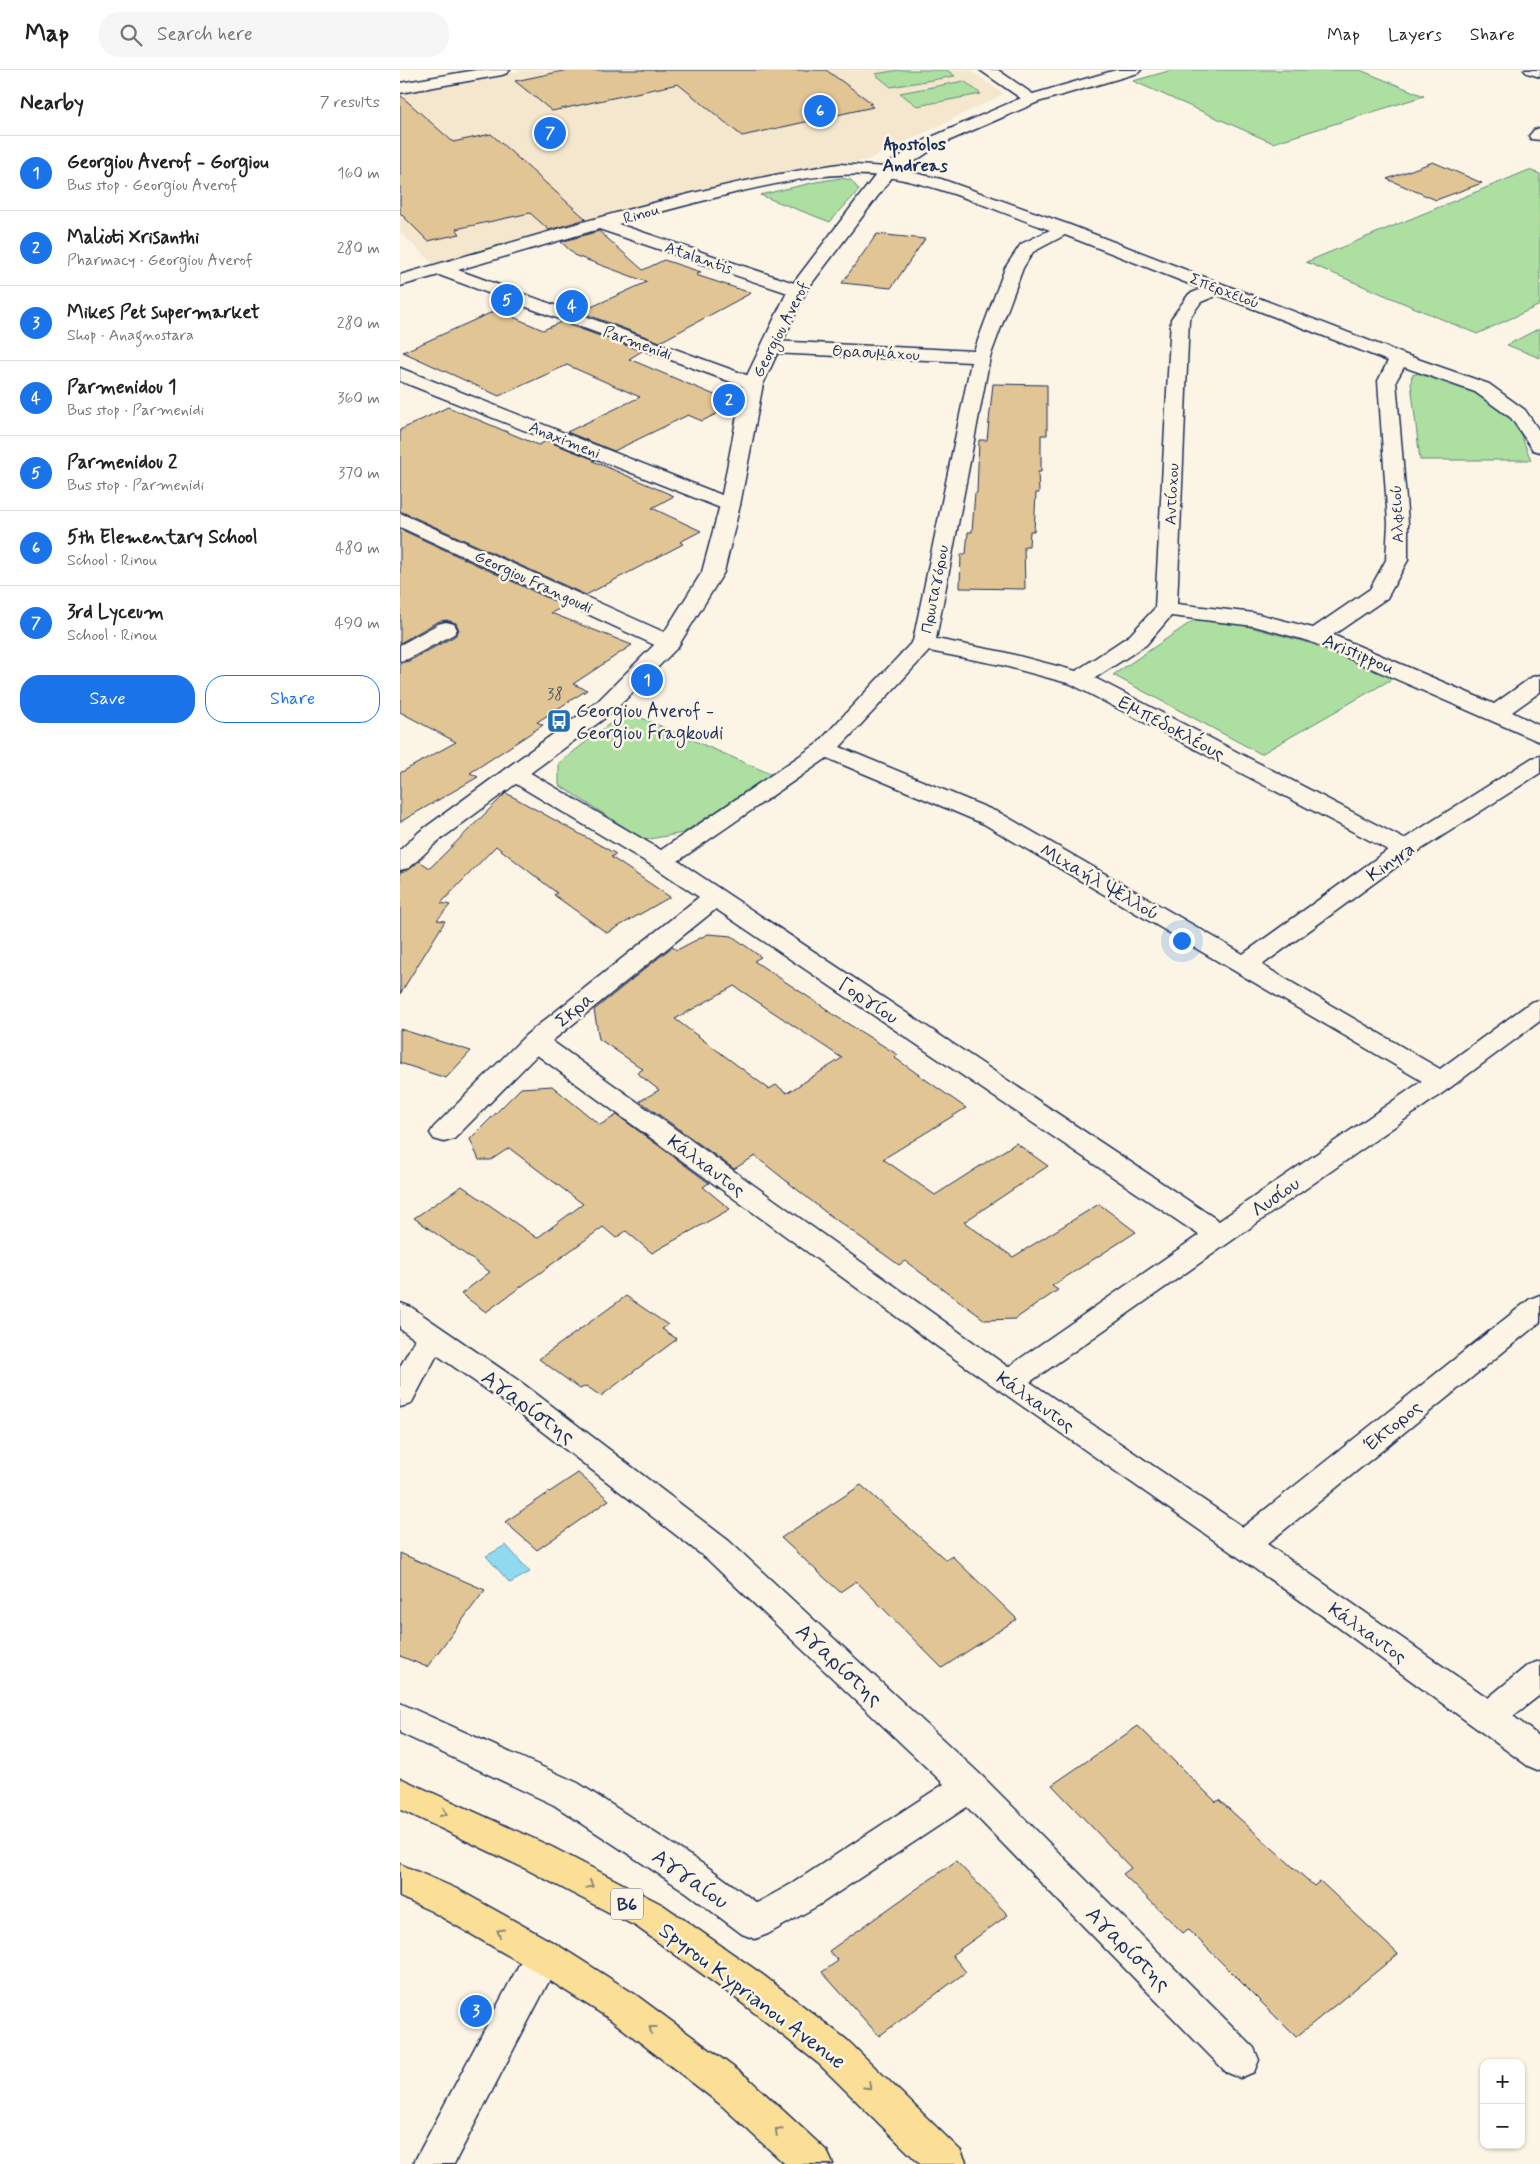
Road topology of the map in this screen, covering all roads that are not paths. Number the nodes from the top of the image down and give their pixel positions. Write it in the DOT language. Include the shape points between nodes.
graph roads {
  1 [pos="502,70"];
  2 [pos="988,70"];
  3 [pos="1132,70"];
  4 [pos="1532,70"];
  5 [pos="1540,72"];
  6 [pos="400,88"];
  7 [pos="1032,99"];
  8 [pos="886,172"];
  9 [pos="601,224"];
  10 [pos="1064,229"];
  11 [pos="440,269"];
  12 [pos="400,281"];
  13 [pos="1220,288"];
  14 [pos="797,290"];
  15 [pos="771,347"];
  16 [pos="981,358"];
  17 [pos="1399,359"];
  18 [pos="400,374"];
  19 [pos="753,384"];
  20 [pos="1540,446"];
  21 [pos="730,505"];
  22 [pos="400,519"];
  23 [pos="1166,609"];
  24 [pos="446,629"];
  25 [pos="1317,636"];
  26 [pos="669,644"];
  27 [pos="924,644"];
  28 [pos="400,654"];
  29 [pos="1079,679"];
  30 [pos="1540,682"];
  31 [pos="1496,713"];
  32 [pos="1540,735"];
  33 [pos="825,749"];
  34 [pos="1540,763"];
  35 [pos="514,773"];
  36 [pos="1406,849"];
  37 [pos="662,862"];
  38 [pos="400,863"];
  39 [pos="715,897"];
  40 [pos="1244,965"];
  41 [pos="1540,1008"];
  42 [pos="535,1041"];
  43 [pos="1442,1081"];
  44 [pos="444,1133"];
  45 [pos="1219,1235"];
  46 [pos="1540,1306"];
  47 [pos="400,1314"];
  48 [pos="431,1337"];
  49 [pos="1008,1382"];
  50 [pos="400,1396"];
  51 [pos="1244,1544"];
  52 [pos="1540,1675"];
  53 [pos="400,1717"];
  54 [pos="1488,1717"];
  55 [pos="1540,1756"];
  56 [pos="970,1786"];
  57 [pos="400,1793"];
  58 [pos="400,1880"];
  59 [pos="543,1956"];
  60 [pos="1240,2060"];
  61 [pos="433,2164"];
  62 [pos="814,2164"];
  63 [pos="947,2164"];
  1 -- 6 [label="street"];
  2 -- 7 [label="street"];
  3 -- 7 [label="street, Georgiou Averof"];
  4 -- 5 [label="street"];
  7 -- 8 [label="street, Georgiou Averof" via="933,142"];
  8 -- 9 [label="street, Rinou" via="839,169 799,174 675,202"];
  8 -- 10 [label="street, Σπερχειού" via="935,183"];
  8 -- 14 [label="street, Georgiou Averof"];
  9 -- 11 [label="street, Rinou"];
  9 -- 14 [label="street, Atalantis"];
  10 -- 13 [label="street, Σπερχειού"];
  10 -- 16 [label="street, Πρωταγόρου" via="1027,248 1014,268"];
  11 -- 12 [label="street, Rinou"];
  11 -- 19 [label="street, Parmenidi"];
  13 -- 17 [label="street, Σπερχειού"];
  13 -- 23 [label="street, Αντίοχου" via="1195,298 1180,319"];
  14 -- 15 [label="street, Georgiou Averof"];
  15 -- 16 [label="street, Θρασυμάχου"];
  15 -- 19 [label="street, Georgiou Averof"];
  16 -- 27 [label="street, Πρωταγόρου"];
  17 -- 20 [label="street, Σπερχειού" via="1482,388 1518,414"];
  17 -- 25 [label="street, Αλφειού" via="1387,381 1398,523 1397,560 1379,593"];
  18 -- 21 [label="street, Anaximeni"];
  19 -- 21 [label="street, Georgiou Averof"];
  21 -- 26 [label="street, Georgiou Averof" via="713,572"];
  22 -- 26 [label="street, Georgiou Frangoudi"];
  23 -- 25 [label="street, Aristippou" via="1254,620"];
  23 -- 29 [label="street" via="1138,640"];
  24 -- 28 [label="street"];
  25 -- 31 [label="street, Aristippou"];
  26 -- 35 [label="street, Georgiou Averof" via="605,707"];
  27 -- 29 [label="street, Εμπεδοκλέους" via="1003,659"];
  27 -- 33 [label="street, Πρωταγόρου"];
  29 -- 36 [label="street, Εμπεδοκλέους"];
  30 -- 31 [label="street"];
  31 -- 32 [label="street, Aristippou"];
  33 -- 37 [label="street, Πρωταγόρου"];
  33 -- 40 [label="street, Μιχαήλ Ψελλού" via="993,819"];
  34 -- 36 [label="street, Kinyra"];
  35 -- 37 [label="street, Γοργίου"];
  35 -- 38 [label="street, Georgiou Averof"];
  36 -- 40 [label="street, Kinyra"];
  37 -- 39 [label="street, Γοργίου"];
  39 -- 42 [label="street, Σκρα"];
  39 -- 45 [label="street, Γοργίου"];
  40 -- 43 [label="street, Μιχαήλ Ψελλού"];
  41 -- 43 [label="street, Λυσίου"];
  42 -- 44 [label="street, Σκρα"];
  42 -- 49 [label="street, Κάλχαντος"];
  43 -- 45 [label="street, Λυσίου"];
  45 -- 49 [label="street, Λυσίου"];
  46 -- 51 [label="street, Έκτορος"];
  47 -- 48 [label="street, Αγαρίστης"];
  48 -- 50 [label="street"];
  48 -- 56 [label="street, Αγαρίστης" via="511,1391 718,1550"];
  49 -- 51 [label="street, Κάλχαντος"];
  51 -- 54 [label="street, Κάλχαντος"];
  52 -- 54 [label="street"];
  53 -- 56 [label="street, Αγγαίου" via="566,1794 699,1881 755,1923 806,1894"];
  54 -- 55 [label="street, Κάλχαντος"];
  56 -- 60 [label="street, Αγαρίστης"];
  57 -- 63 [label="main road, Spyrou Kyprianou Avenue / B6, one-way" via="539,1858 650,1916 750,1987 833,2052"];
  59 -- 58 [label="main road, one-way" via="444,1900"];
  59 -- 61 [label="street"];
  62 -- 59 [label="main road, one-way" via="734,2091 623,2007"];
}
